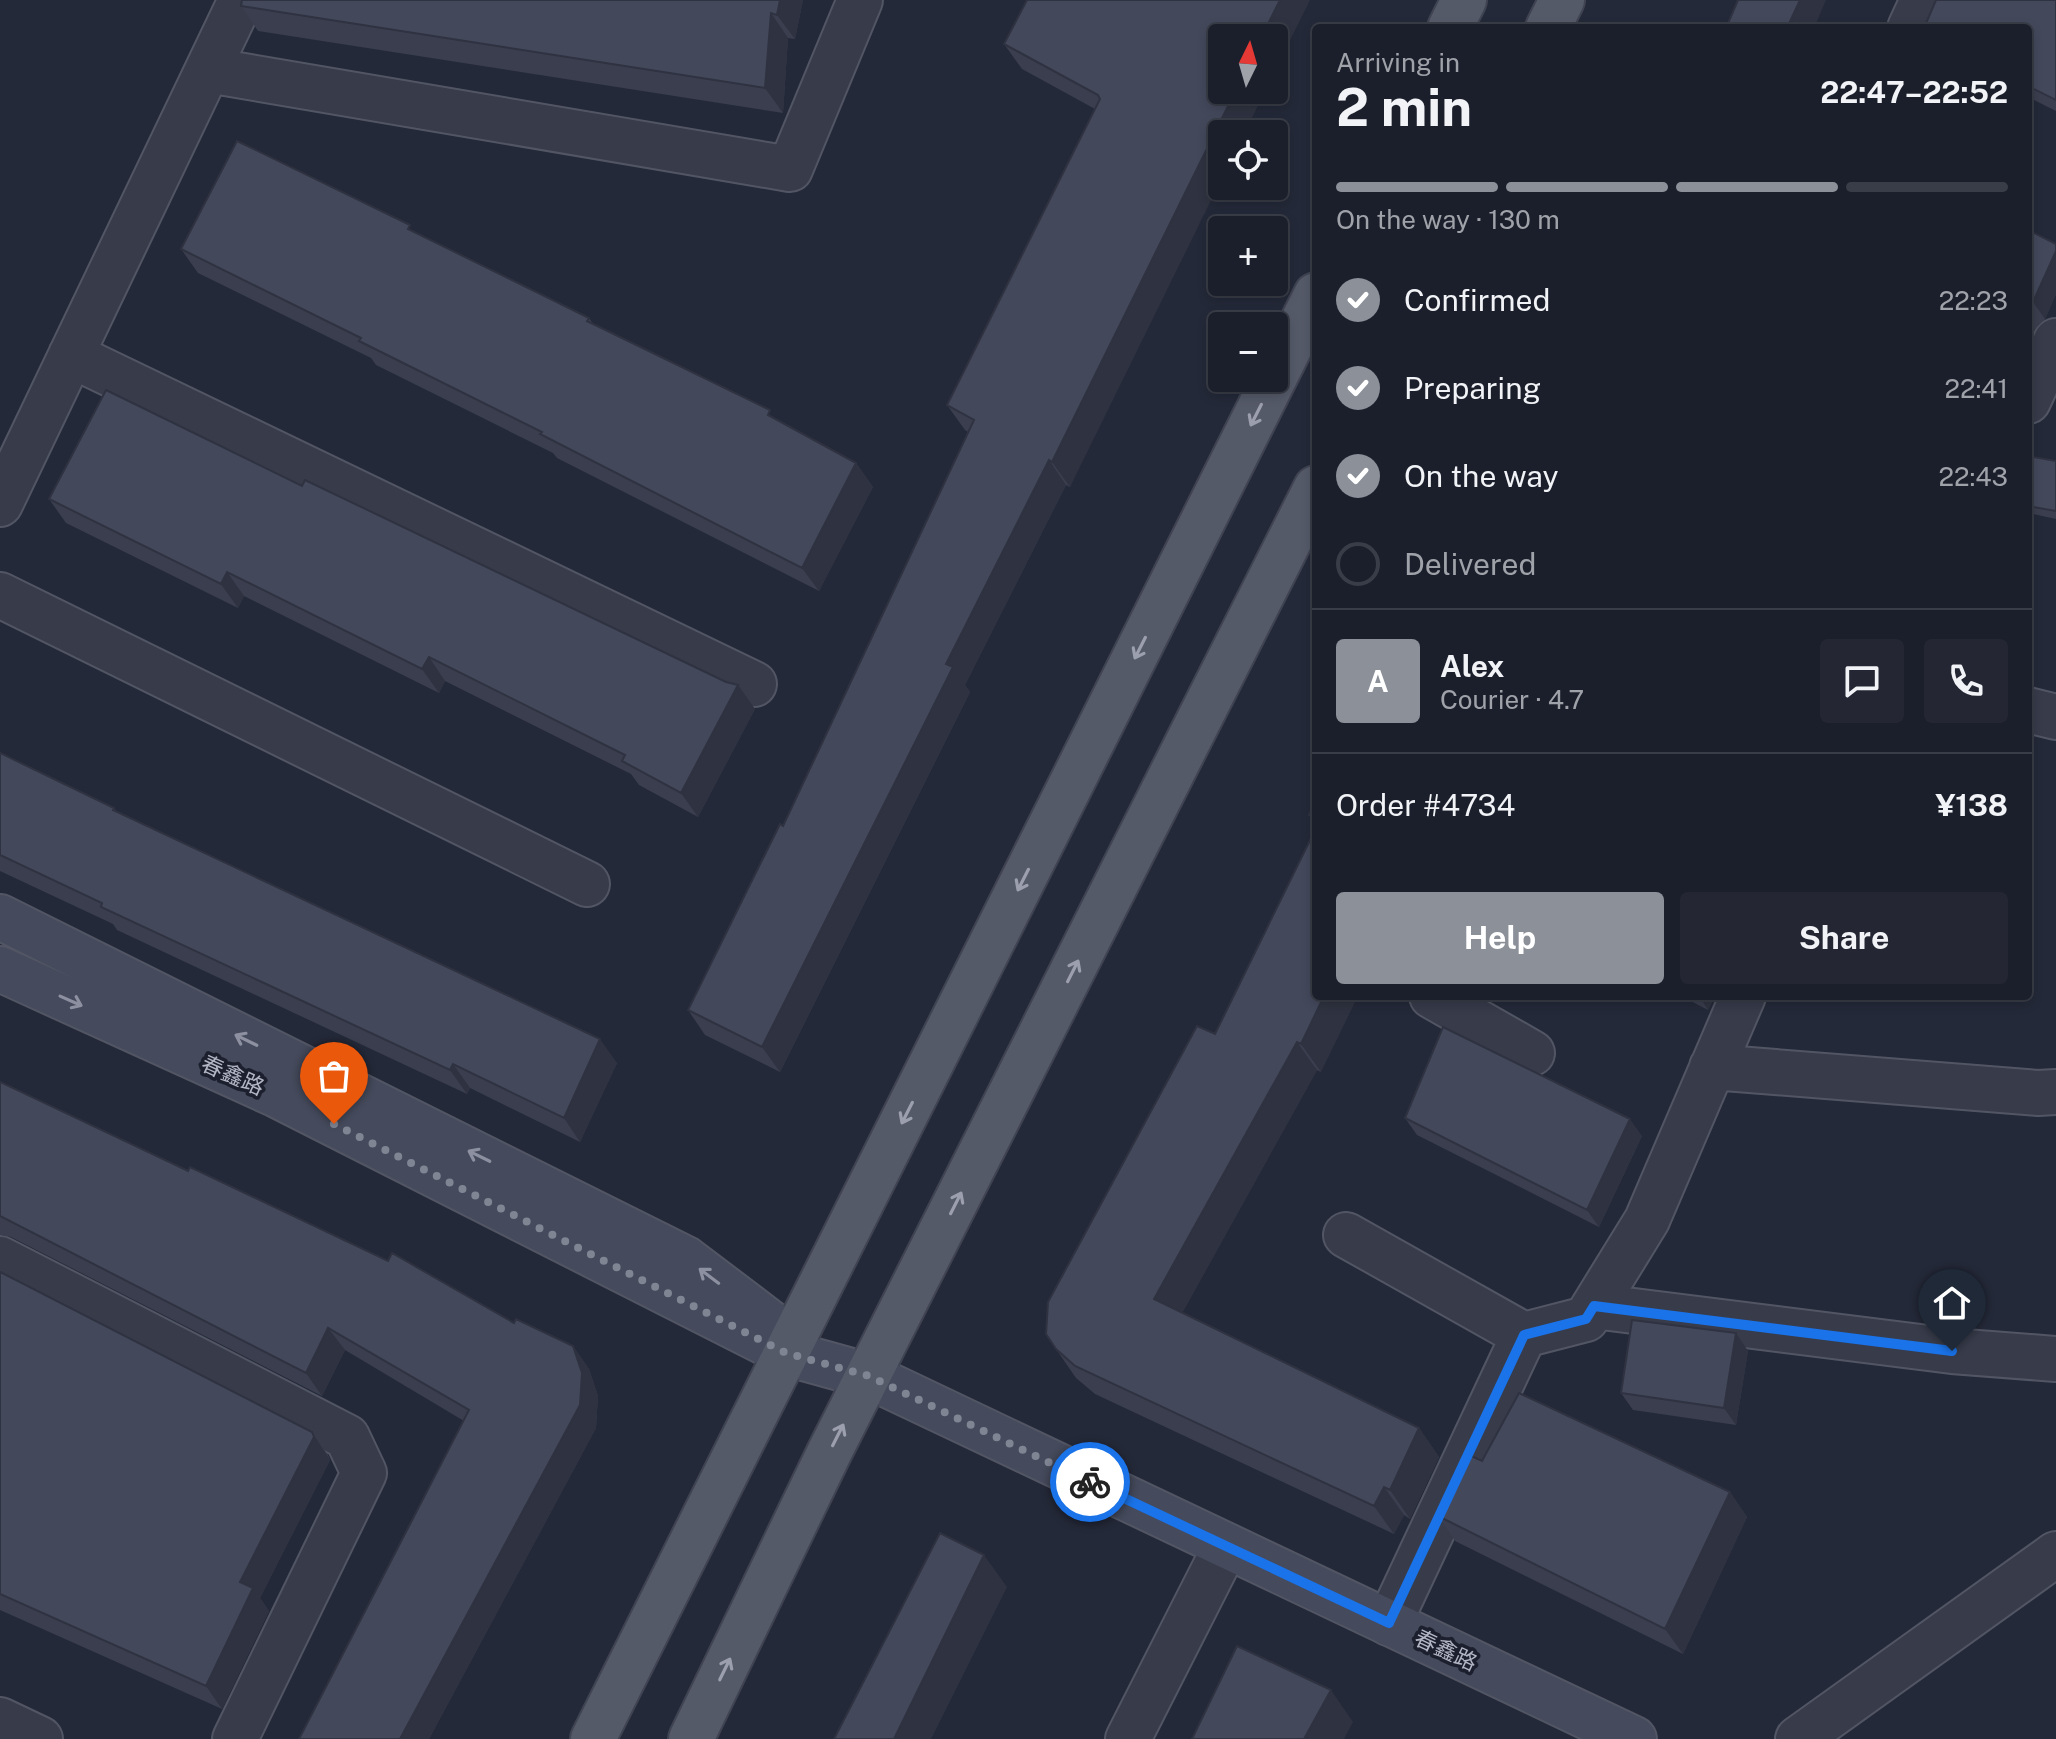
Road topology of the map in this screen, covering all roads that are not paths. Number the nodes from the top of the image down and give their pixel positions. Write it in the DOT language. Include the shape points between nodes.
graph roads {
  1 [pos="241,0"];
  2 [pos="860,0"];
  3 [pos="1464,0"];
  4 [pos="1562,0"];
  5 [pos="1923,0"];
  6 [pos="1452,24"];
  7 [pos="1550,24"];
  8 [pos="1912,24"];
  9 [pos="208,70"];
  10 [pos="1312,303"];
  11 [pos="71,355"];
  12 [pos="1312,496"];
  13 [pos="0,504"];
  14 [pos="0,595"];
  15 [pos="754,684"];
  16 [pos="2032,711"];
  17 [pos="2056,717"];
  18 [pos="587,884"];
  19 [pos="0,917"];
  20 [pos="0,969"];
  21 [pos="1439,1000"];
  22 [pos="1741,1000"];
  23 [pos="1532,1053"];
  24 [pos="1712,1067"];
  25 [pos="2056,1092"];
  26 [pos="1346,1235"];
  27 [pos="0,1259"];
  28 [pos="1594,1306"];
  29 [pos="1524,1335"];
  30 [pos="790,1347"];
  31 [pos="2056,1359"];
  32 [pos="869,1376"];
  33 [pos="1226,1546"];
  34 [pos="2056,1554"];
  35 [pos="1389,1623"];
  36 [pos="0,1720"];
  37 [pos="40,1739"];
  38 [pos="235,1739"];
  39 [pos="593,1739"];
  40 [pos="691,1739"];
  41 [pos="1128,1739"];
  42 [pos="1634,1739"];
  43 [pos="1798,1739"];
  1 -- 9 [label="street"];
  2 -- 9 [label="street" via="790,169"];
  3 -- 6 [label="main road"];
  4 -- 7 [label="main road"];
  5 -- 8 [label="street"];
  9 -- 11 [label="street"];
  10 -- 30 [label="main road, one-way"];
  11 -- 13 [label="street"];
  11 -- 15 [label="street"];
  32 -- 12 [label="main road, one-way"];
  14 -- 18 [label="street"];
  16 -- 17 [label="street"];
  30 -- 19 [label="main road, 春鑫路, one-way" via="686,1259"];
  20 -- 30 [label="main road, 春鑫路, one-way" via="277,1095"];
  21 -- 23 [label="street"];
  22 -- 24 [label="street"];
  24 -- 25 [label="street"];
  24 -- 28 [label="street" via="1647,1220"];
  26 -- 29 [label="street"];
  27 -- 38 [label="street" via="347,1437 364,1473"];
  28 -- 29 [label="street" via="1586,1319"];
  28 -- 31 [label="street"];
  29 -- 35 [label="street"];
  30 -- 32 [label="main road, 春鑫路"];
  30 -- 39 [label="main road"];
  32 -- 33 [label="main road, 春鑫路"];
  40 -- 32 [label="main road, one-way"];
  33 -- 35 [label="main road, 春鑫路"];
  33 -- 41 [label="street"];
  34 -- 43 [label="street"];
  35 -- 42 [label="main road, 春鑫路"];
  36 -- 37 [label="street"];
}
